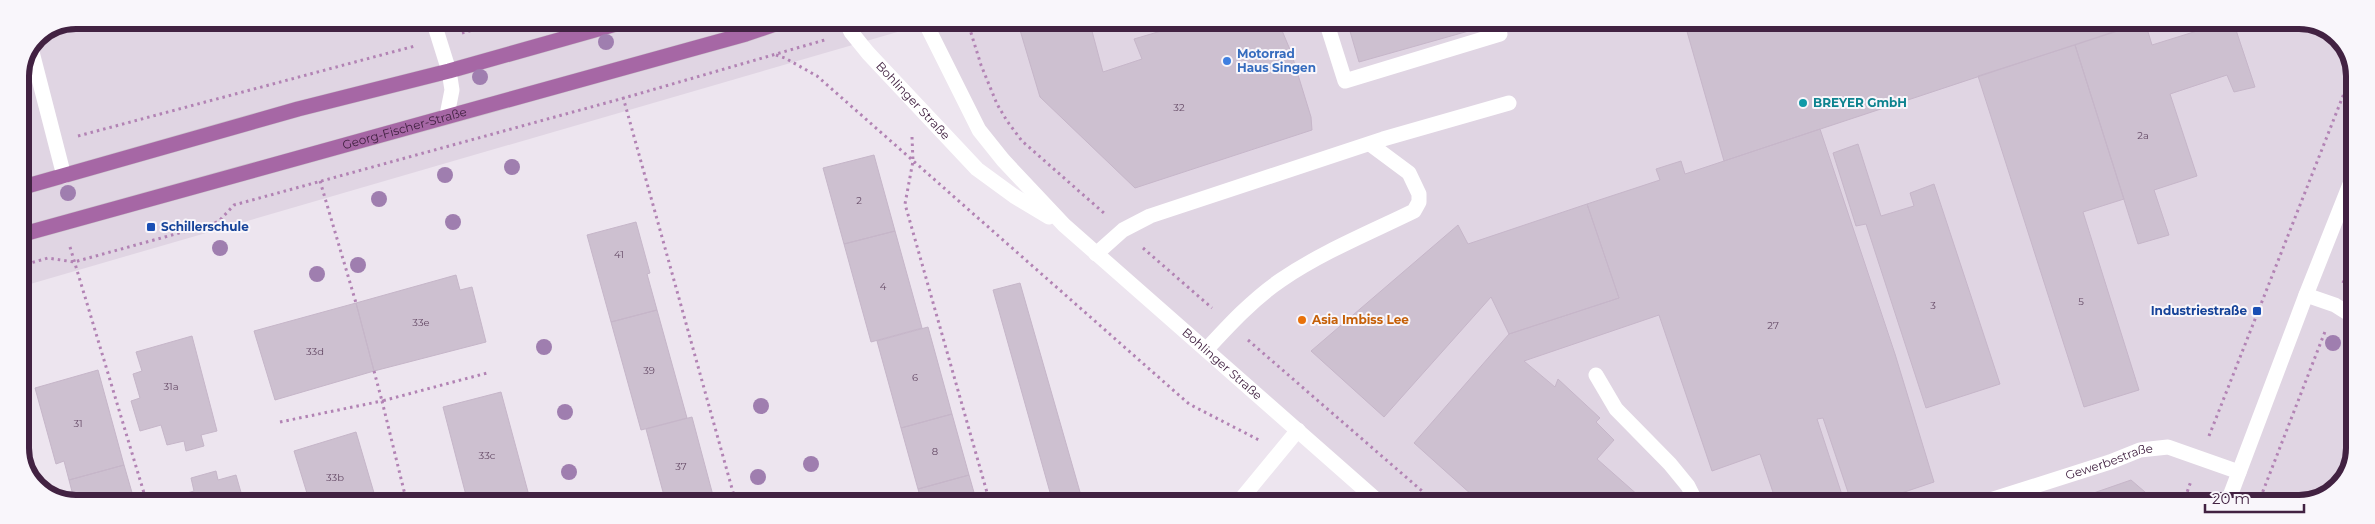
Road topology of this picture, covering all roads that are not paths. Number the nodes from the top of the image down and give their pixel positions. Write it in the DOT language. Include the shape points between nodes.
graph roads {
  1 [pos="435,29"];
  2 [pos="598,29"];
  3 [pos="761,29"];
  4 [pos="851,29"];
  5 [pos="928,29"];
  6 [pos="1329,29"];
  7 [pos="1500,34"];
  8 [pos="33,56"];
  9 [pos="449,71"];
  10 [pos="1509,103"];
  11 [pos="447,115"];
  12 [pos="1370,144"];
  13 [pos="64,176"];
  14 [pos="29,186"];
  15 [pos="2346,194"];
  16 [pos="1064,225"];
  17 [pos="29,233"];
  18 [pos="1096,254"];
  19 [pos="2306,295"];
  20 [pos="2346,312"];
  21 [pos="1206,350"];
  22 [pos="1596,375"];
  23 [pos="1298,430"];
  24 [pos="2239,472"];
  25 [pos="1244,495"];
  26 [pos="1371,495"];
  27 [pos="1692,495"];
  28 [pos="2006,495"];
  29 [pos="2230,495"];
  1 -- 9 [label="street"];
  2 -- 9 [label="main road"];
  3 -- 11 [label="main road, Georg-Fischer-Straße"];
  4 -- 16 [label="street, Bohlinger Straße" via="977,170"];
  5 -- 16 [label="street, Bohlinger Straße" via="979,130"];
  6 -- 7 [label="street" via="1345,81"];
  8 -- 13 [label="street"];
  9 -- 11 [label="street" via="452,90"];
  9 -- 13 [label="main road" via="298,109"];
  10 -- 12 [label="street"];
  11 -- 17 [label="main road, Georg-Fischer-Straße"];
  12 -- 18 [label="street" via="1150,216 1123,230"];
  12 -- 21 [label="street" via="1414,179 1420,202 1414,211 1314,259 1280,281 1230,324"];
  13 -- 14 [label="main road"];
  15 -- 19 [label="street"];
  16 -- 18 [label="street, Bohlinger Straße"];
  18 -- 21 [label="street, Bohlinger Straße"];
  19 -- 20 [label="street"];
  19 -- 24 [label="street"];
  21 -- 23 [label="street, Bohlinger Straße"];
  22 -- 27 [label="street" via="1616,409 1670,464"];
  23 -- 25 [label="street"];
  23 -- 26 [label="street, Bohlinger Straße"];
  24 -- 28 [label="street, Gewerbestraße" via="2168,447 2140,450"];
  24 -- 29 [label="street"];
}
